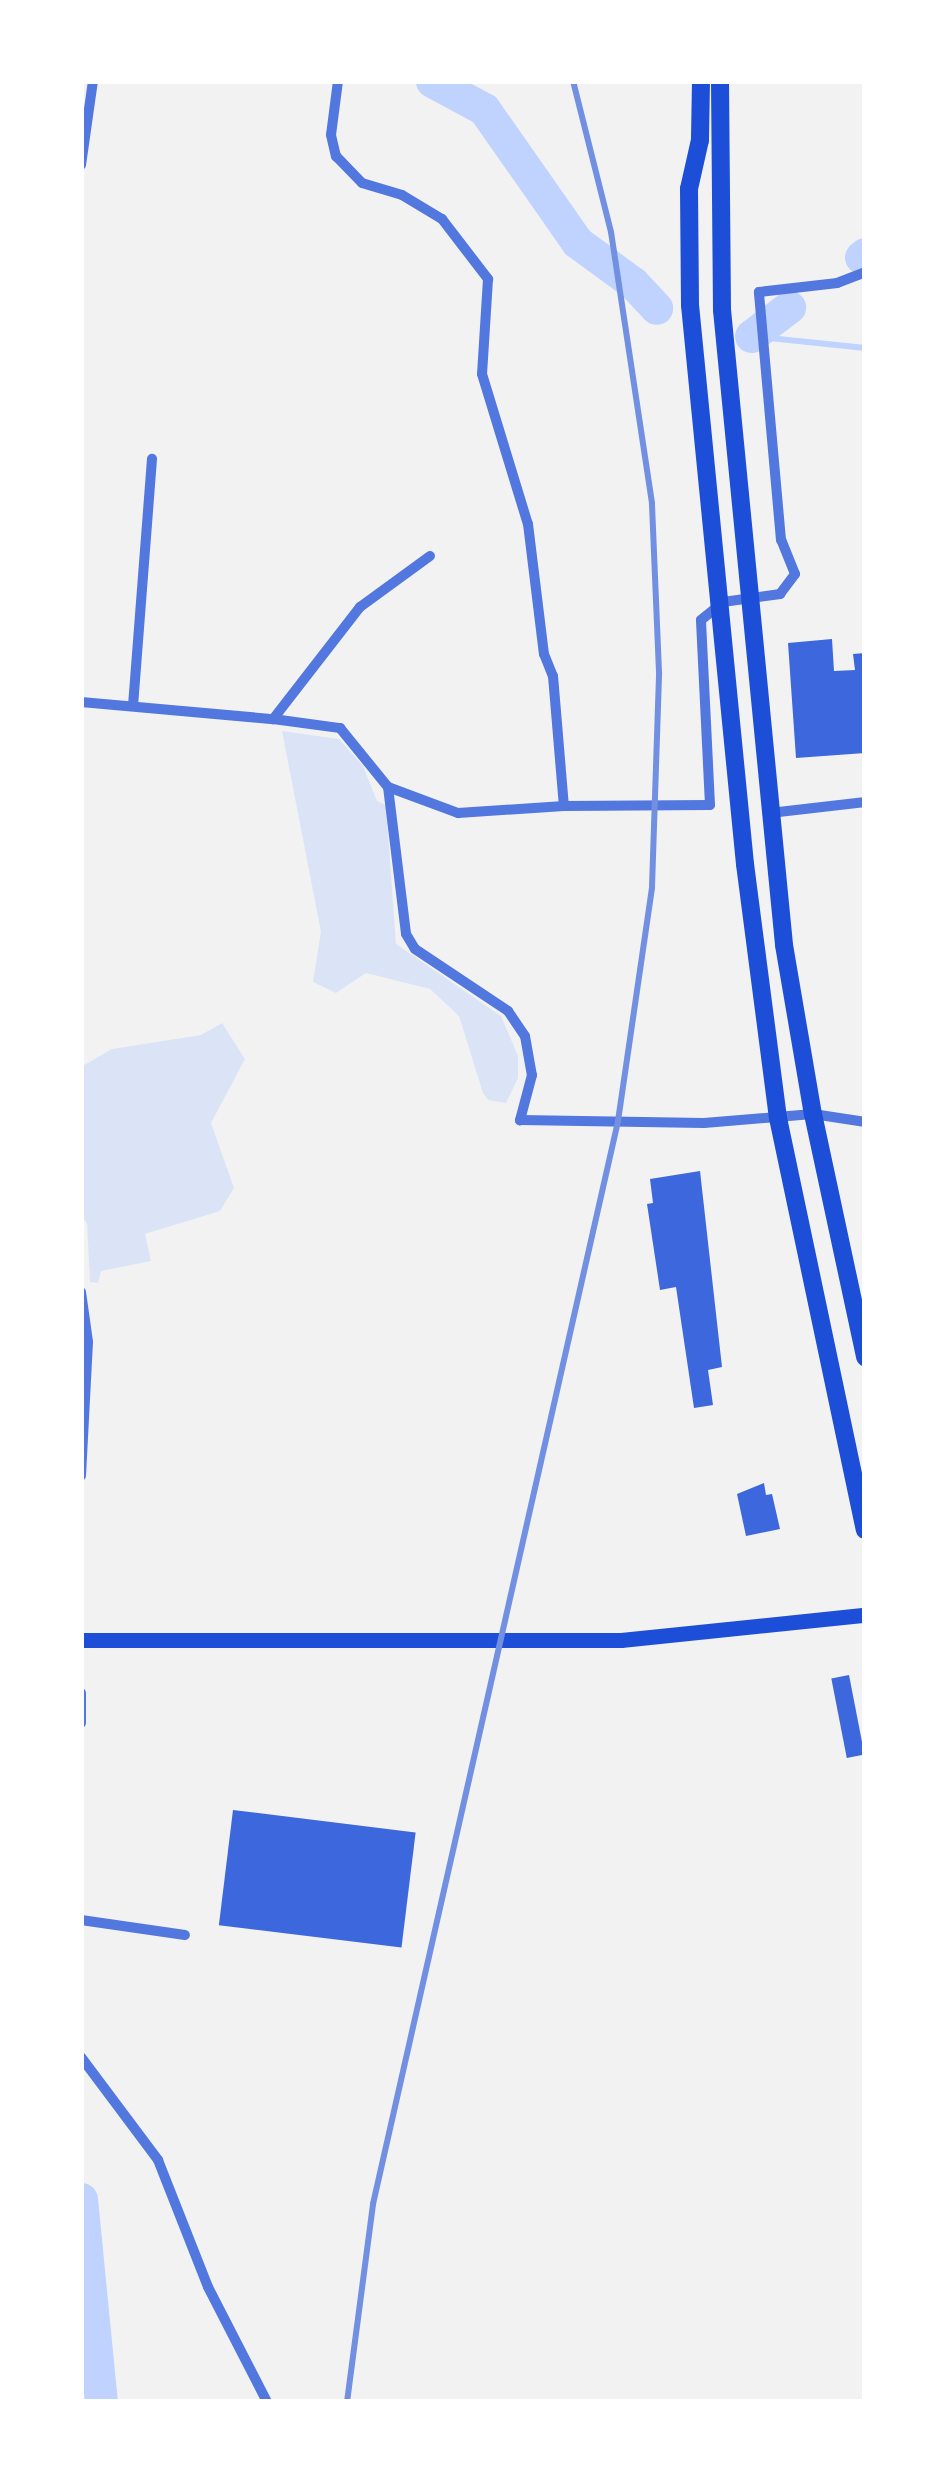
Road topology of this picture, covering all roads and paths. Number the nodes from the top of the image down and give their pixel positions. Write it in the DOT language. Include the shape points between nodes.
graph roads {
  1 [pos="93,81"];
  2 [pos="338,81"];
  3 [pos="701,81"];
  4 [pos="721,81"];
  5 [pos="81,165"];
  6 [pos="865,272"];
  7 [pos="152,459"];
  8 [pos="430,556"];
  9 [pos="751,600"];
  10 [pos="723,602"];
  11 [pos="81,702"];
  12 [pos="133,706"];
  13 [pos="273,718"];
  14 [pos="388,787"];
  15 [pos="865,802"];
  16 [pos="564,806"];
  17 [pos="770,813"];
  18 [pos="812,1114"];
  19 [pos="778,1118"];
  20 [pos="865,1122"];
  21 [pos="81,1292"];
  22 [pos="865,1358"];
  23 [pos="81,1476"];
  24 [pos="865,1530"];
  25 [pos="865,1615"];
  26 [pos="81,1640"];
  27 [pos="81,1693"];
  28 [pos="81,1723"];
  29 [pos="81,1920"];
  30 [pos="185,1935"];
  31 [pos="81,2056"];
  32 [pos="267,2402"];
  1 -- 5 [label="street"];
  2 -- 16 [label="street" via="335,156 362,183 442,219 488,279 482,374 528,524"];
  3 -- 10 [label="highway" via="689,189 690,305"];
  4 -- 9 [label="highway" via="722,310"];
  6 -- 9 [label="street" via="759,292 781,540 795,574 781,594"];
  7 -- 12 [label="street"];
  8 -- 13 [label="street" via="360,607"];
  9 -- 10 [label="street"];
  9 -- 17 [label="highway"];
  10 -- 16 [label="street" via="698,630 710,806"];
  10 -- 19 [label="highway"];
  11 -- 12 [label="street"];
  12 -- 13 [label="street"];
  13 -- 14 [label="street" via="340,728"];
  14 -- 16 [label="street" via="458,813"];
  14 -- 19 [label="street" via="406,934 415,949 517,1023 532,1076 520,1120"];
  15 -- 17 [label="street"];
  17 -- 18 [label="highway"];
  18 -- 19 [label="street"];
  18 -- 20 [label="street"];
  18 -- 22 [label="highway"];
  19 -- 24 [label="highway"];
  21 -- 23 [label="street" via="88,1364"];
  25 -- 26 [label="main road" via="621,1640"];
  27 -- 28 [label="street"];
  29 -- 30 [label="street"];
  31 -- 32 [label="street" via="158,2160 208,2288"];
}
